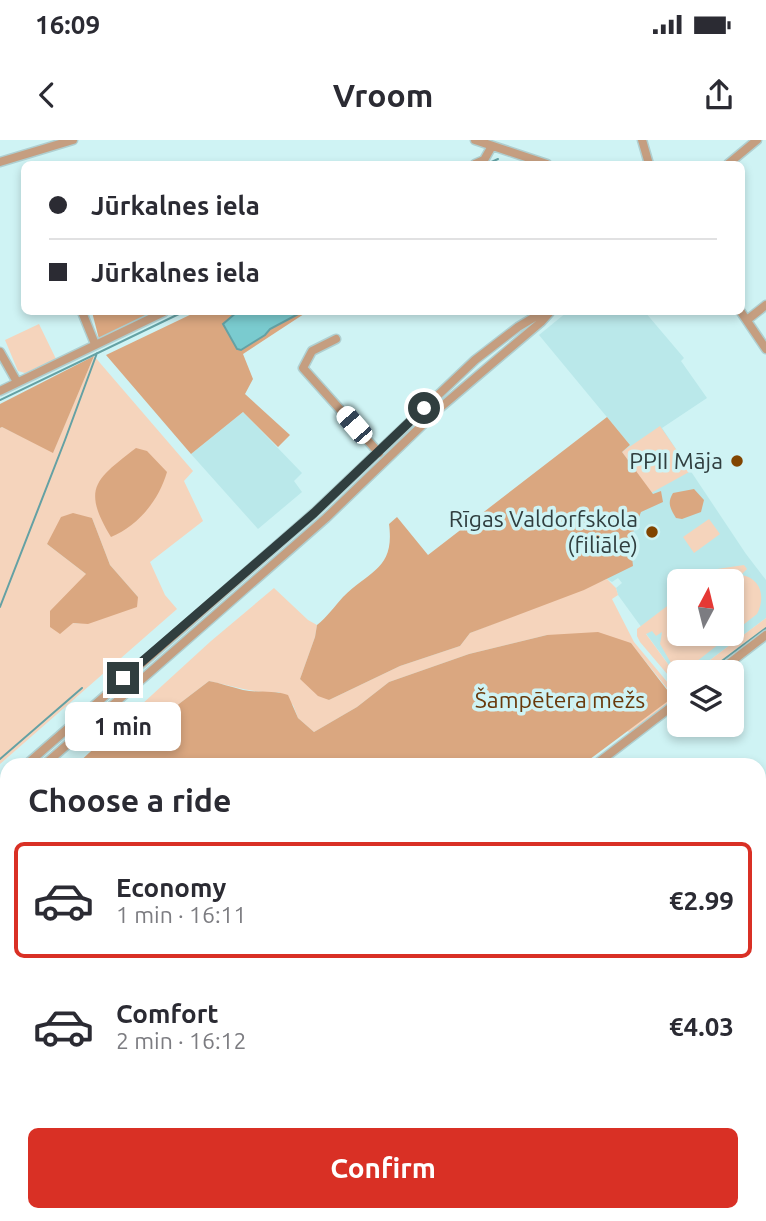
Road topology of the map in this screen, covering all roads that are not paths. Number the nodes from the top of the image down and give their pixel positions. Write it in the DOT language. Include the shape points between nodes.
graph roads {
  1 [pos="73,140"];
  2 [pos="475,140"];
  3 [pos="642,140"];
  4 [pos="757,140"];
  5 [pos="492,146"];
  6 [pos="27,154"];
  7 [pos="28,161"];
  8 [pos="482,161"];
  9 [pos="538,161"];
  10 [pos="648,161"];
  11 [pos="732,161"];
  12 [pos="0,162"];
  13 [pos="766,305"];
  14 [pos="83,315"];
  15 [pos="157,315"];
  16 [pos="537,315"];
  17 [pos="547,315"];
  18 [pos="743,315"];
  19 [pos="747,320"];
  20 [pos="336,339"];
  21 [pos="94,344"];
  22 [pos="766,349"];
  23 [pos="0,352"];
  24 [pos="17,382"];
  25 [pos="0,391"];
  26 [pos="379,453"];
  27 [pos="766,635"];
  28 [pos="734,660"];
  29 [pos="667,710"];
  30 [pos="34,758"];
  31 [pos="52,758"];
  32 [pos="604,758"];
  1 -- 6 [label="street"];
  2 -- 5 [label="street"];
  3 -- 10 [label="street"];
  4 -- 11 [label="street"];
  5 -- 8 [label="street"];
  5 -- 9 [label="street"];
  6 -- 7 [label="street"];
  6 -- 12 [label="street"];
  13 -- 19 [label="street"];
  14 -- 21 [label="street"];
  15 -- 21 [label="street"];
  16 -- 26 [label="street" via="475,360"];
  17 -- 31 [label="street" via="440,407 326,518"];
  18 -- 19 [label="street"];
  19 -- 22 [label="street"];
  20 -- 26 [label="street" via="312,351 303,368"];
  21 -- 24 [label="street"];
  23 -- 24 [label="street"];
  24 -- 25 [label="street"];
  26 -- 30 [label="street"];
  27 -- 28 [label="street"];
  29 -- 32 [label="street"];
}
